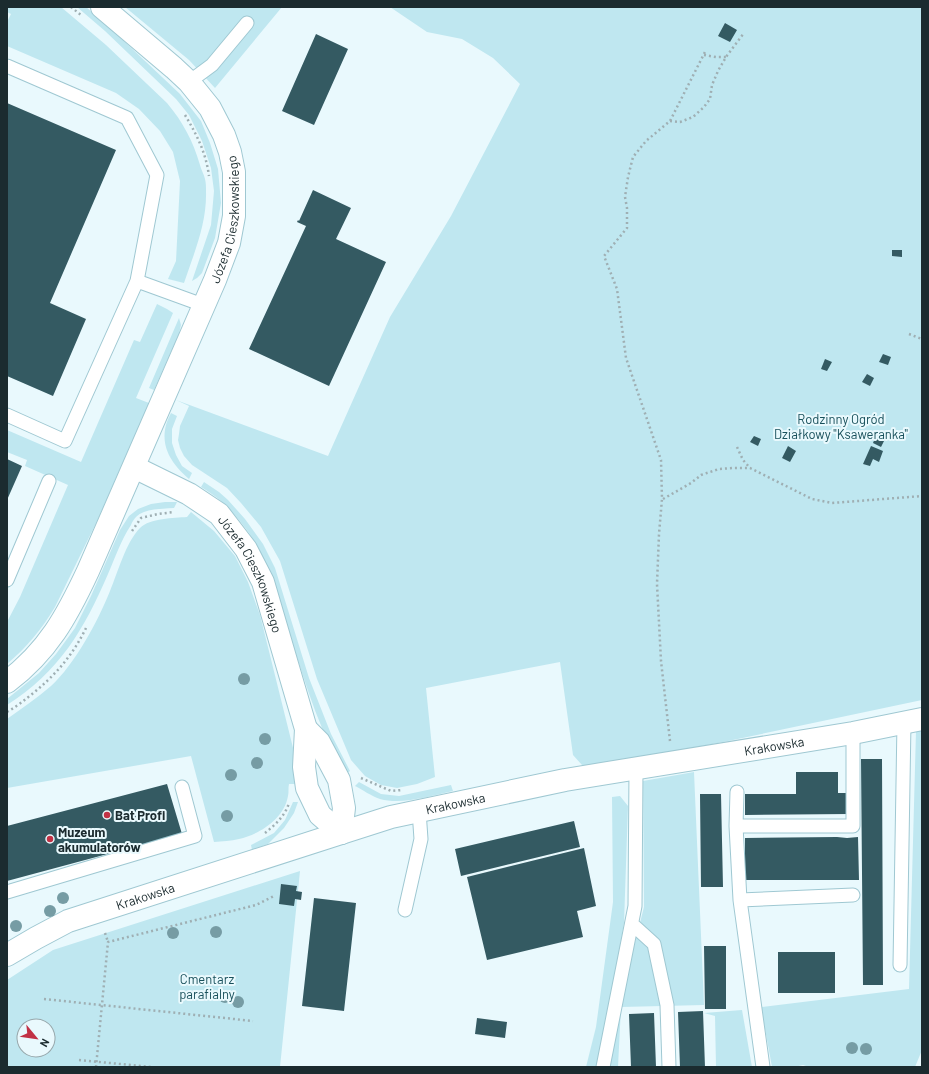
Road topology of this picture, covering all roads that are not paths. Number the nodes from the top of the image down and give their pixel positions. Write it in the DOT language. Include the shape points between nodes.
graph roads {
  1 [pos="93,12"];
  2 [pos="247,23"];
  3 [pos="7,66"];
  4 [pos="189,82"];
  5 [pos="137,281"];
  6 [pos="203,306"];
  7 [pos="7,415"];
  8 [pos="134,467"];
  9 [pos="49,481"];
  10 [pos="7,580"];
  11 [pos="7,682"];
  12 [pos="913,720"];
  13 [pos="306,729"];
  14 [pos="853,733"];
  15 [pos="636,769"];
  16 [pos="182,787"];
  17 [pos="737,792"];
  18 [pos="419,811"];
  19 [pos="736,826"];
  20 [pos="341,833"];
  21 [pos="7,892"];
  22 [pos="853,895"];
  23 [pos="740,900"];
  24 [pos="405,910"];
  25 [pos="632,924"];
  26 [pos="7,955"];
  27 [pos="900,965"];
  28 [pos="603,1067"];
  29 [pos="669,1067"];
  30 [pos="763,1067"];
  1 -- 4 [label="street, Józefa Cieszkowskiego" via="174,68"];
  2 -- 4 [label="lane" via="212,64"];
  3 -- 5 [label="lane" via="127,118 156,174"];
  4 -- 6 [label="street, Józefa Cieszkowskiego" via="217,120 230,152 234,172 234,216 229,243"];
  5 -- 6 [label="lane"];
  5 -- 7 [label="lane" via="65,441"];
  6 -- 8 [label="street, Józefa Cieszkowskiego"];
  8 -- 11 [label="street, Józefa Cieszkowskiego" via="72,606 40,652"];
  8 -- 13 [label="street, Józefa Cieszkowskiego" via="189,494 218,514 246,549 262,582"];
  9 -- 10 [label="lane"];
  12 -- 14 [label="street, Krakowska"];
  12 -- 27 [label="lane"];
  13 -- 20 [label="street, Józefa Cieszkowskiego" via="319,742 339,780 344,808"];
  13 -- 20 [label="street, Józefa Cieszkowskiego" via="304,767 307,788 320,815"];
  14 -- 15 [label="street, Krakowska"];
  14 -- 19 [label="lane" via="853,826"];
  15 -- 18 [label="street, Krakowska" via="566,780"];
  15 -- 25 [label="lane" via="635,906"];
  16 -- 21 [label="lane" via="195,836"];
  17 -- 19 [label="lane"];
  18 -- 20 [label="street, Krakowska"];
  18 -- 24 [label="lane" via="420,839"];
  19 -- 23 [label="lane"];
  20 -- 26 [label="street, Krakowska" via="68,921"];
  22 -- 23 [label="lane"];
  23 -- 30 [label="lane"];
  25 -- 28 [label="lane"];
  25 -- 29 [label="lane" via="654,944 667,1005"];
}
